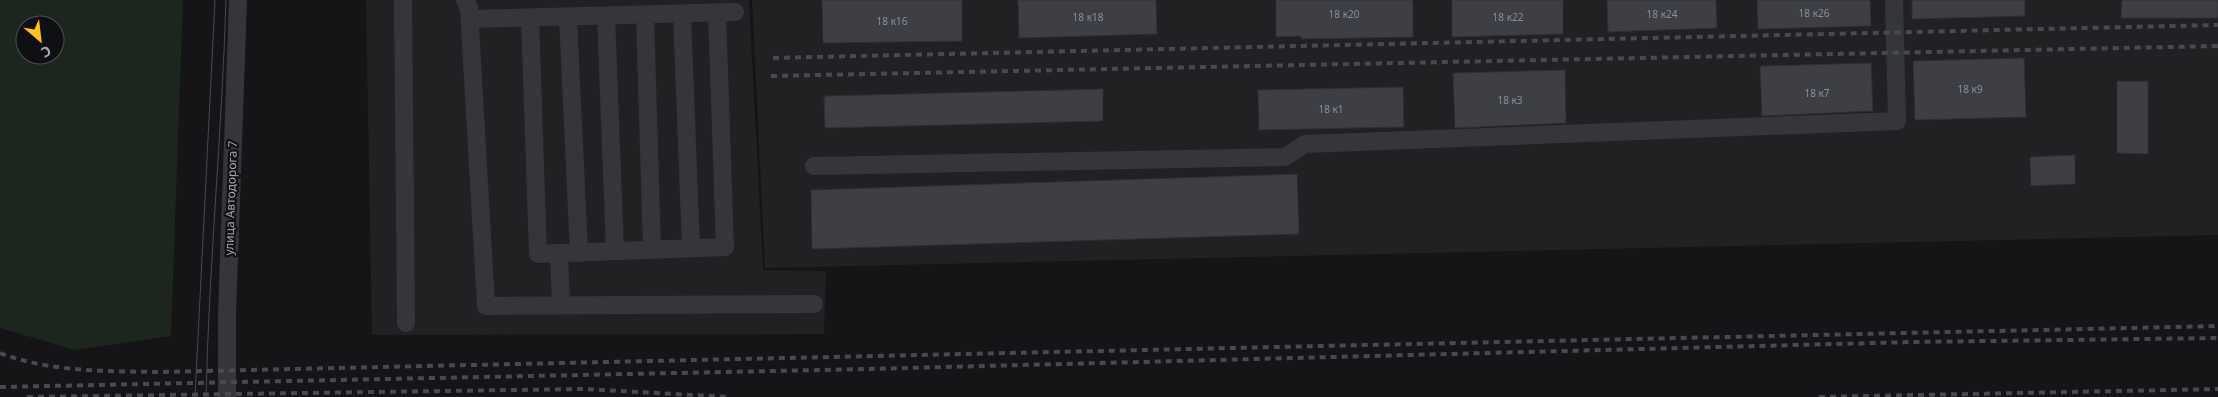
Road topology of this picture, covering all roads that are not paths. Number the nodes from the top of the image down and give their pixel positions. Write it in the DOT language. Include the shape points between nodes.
graph roads {
  1 [pos="238,0"];
  2 [pos="402,0"];
  3 [pos="465,0"];
  4 [pos="1894,0"];
  5 [pos="735,12"];
  6 [pos="717,13"];
  7 [pos="682,14"];
  8 [pos="645,15"];
  9 [pos="606,16"];
  10 [pos="568,17"];
  11 [pos="530,18"];
  12 [pos="470,19"];
  13 [pos="814,166"];
  14 [pos="691,248"];
  15 [pos="652,250"];
  16 [pos="615,251"];
  17 [pos="559,253"];
  18 [pos="579,253"];
  19 [pos="814,304"];
  20 [pos="561,305"];
  21 [pos="406,323"];
  22 [pos="227,397"];
  1 -- 22 [label="street, улица Автодорога 7"];
  2 -- 21 [label="street"];
  3 -- 12 [label="street"];
  4 -- 13 [label="street" via="1897,121 1305,144 1286,157"];
  5 -- 6 [label="street"];
  6 -- 7 [label="street"];
  6 -- 14 [label="street" via="725,247"];
  7 -- 8 [label="street"];
  7 -- 14 [label="street"];
  8 -- 9 [label="street"];
  8 -- 15 [label="street"];
  9 -- 10 [label="street"];
  9 -- 16 [label="street"];
  10 -- 11 [label="street"];
  10 -- 18 [label="street"];
  11 -- 12 [label="street"];
  11 -- 17 [label="street" via="538,254"];
  12 -- 20 [label="street" via="486,306"];
  14 -- 15 [label="street"];
  15 -- 16 [label="street"];
  16 -- 18 [label="street"];
  17 -- 18 [label="street"];
  17 -- 20 [label="street"];
  19 -- 20 [label="street"];
}
